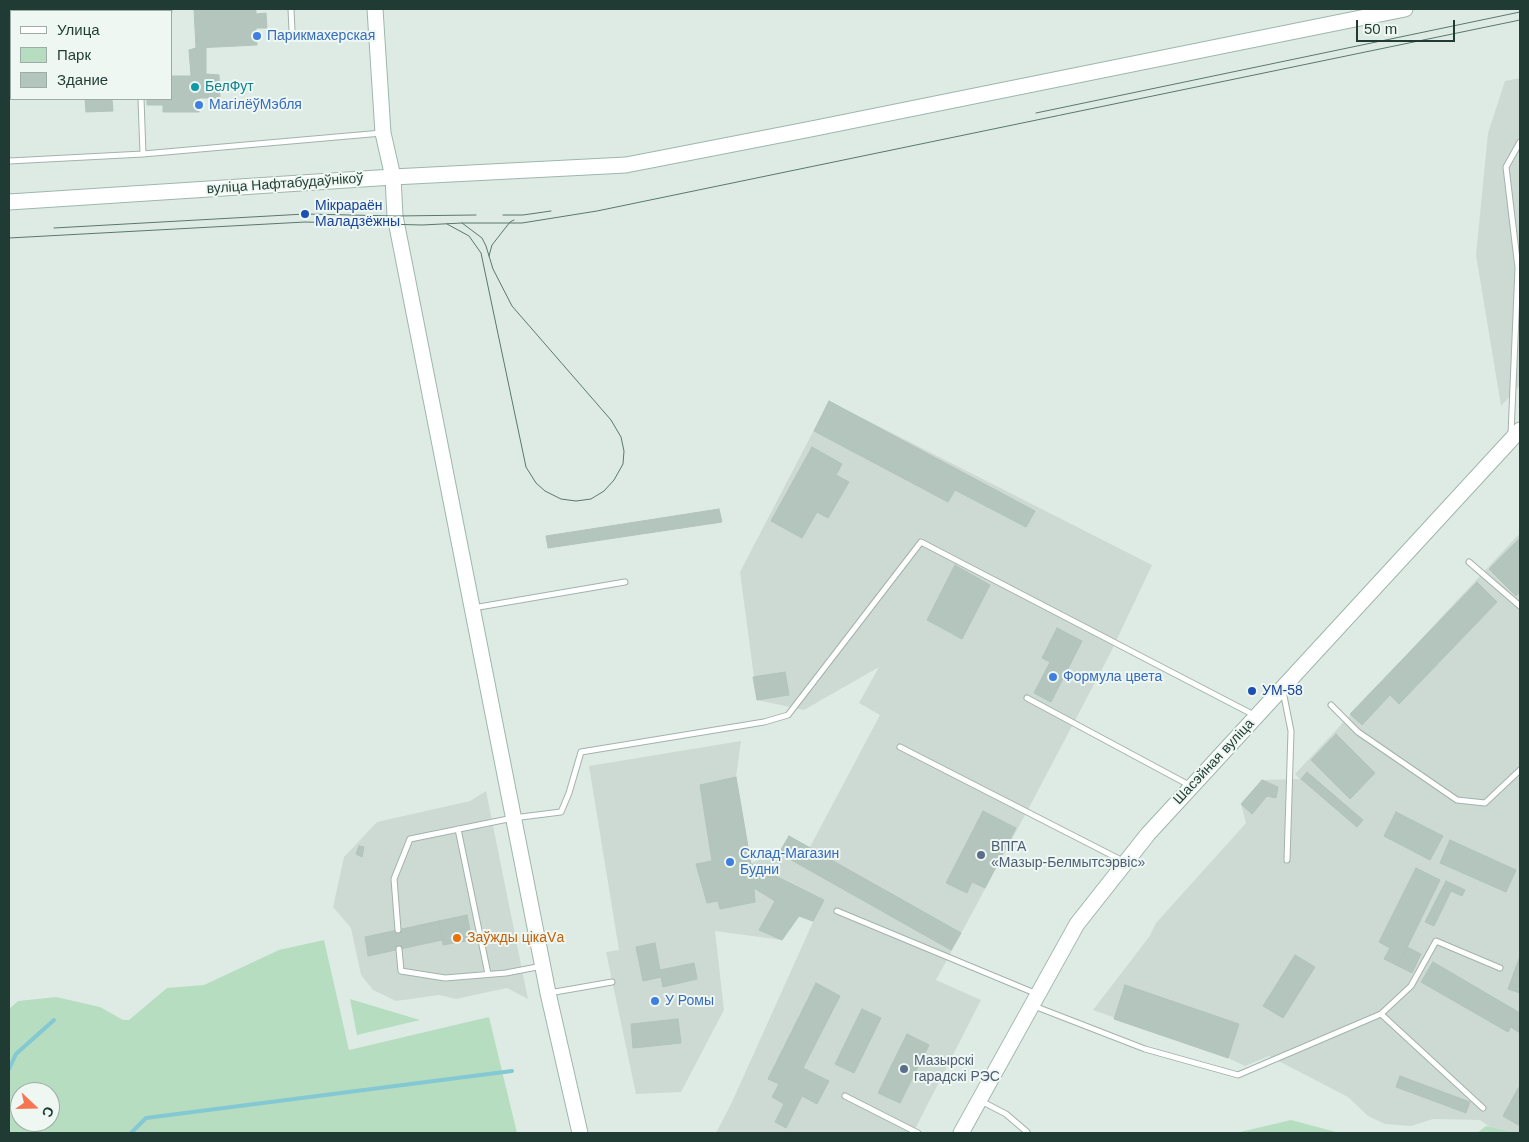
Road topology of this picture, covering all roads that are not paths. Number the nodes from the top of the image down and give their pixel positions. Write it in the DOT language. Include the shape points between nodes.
graph roads {
  1 [pos="292,9"];
  2 [pos="375,9"];
  3 [pos="1405,9"];
  4 [pos="292,31"];
  5 [pos="141,100"];
  6 [pos="383,133"];
  7 [pos="1520,142"];
  8 [pos="143,154"];
  9 [pos="9,161"];
  10 [pos="392,177"];
  11 [pos="9,202"];
  12 [pos="1519,266"];
  13 [pos="1516,435"];
  14 [pos="1469,562"];
  15 [pos="625,582"];
  16 [pos="1520,606"];
  17 [pos="473,608"];
  18 [pos="1282,688"];
  19 [pos="1027,698"];
  20 [pos="1332,705"];
  21 [pos="1257,716"];
  22 [pos="900,747"];
  23 [pos="1520,770"];
  24 [pos="1192,786"];
  25 [pos="513,818"];
  26 [pos="458,829"];
  27 [pos="1287,860"];
  28 [pos="1126,862"];
  29 [pos="837,911"];
  30 [pos="398,930"];
  31 [pos="399,949"];
  32 [pos="543,966"];
  33 [pos="1500,968"];
  34 [pos="488,974"];
  35 [pos="612,982"];
  36 [pos="548,993"];
  37 [pos="1035,1000"];
  38 [pos="1381,1014"];
  39 [pos="845,1096"];
  40 [pos="980,1100"];
  41 [pos="1483,1108"];
  42 [pos="580,1133"];
  43 [pos="918,1133"];
  44 [pos="961,1133"];
  45 [pos="1026,1133"];
  1 -- 4 [label="lane"];
  2 -- 6 [label="main road"];
  3 -- 10 [label="main road, вуліца Нафтабудаўнікоў" via="626,165"];
  5 -- 8 [label="lane"];
  6 -- 8 [label="lane"];
  6 -- 10 [label="main road"];
  7 -- 12 [label="lane" via="1506,167"];
  8 -- 9 [label="lane"];
  10 -- 11 [label="main road, вуліца Нафтабудаўнікоў"];
  10 -- 17 [label="main road" via="395,216"];
  12 -- 13 [label="lane"];
  13 -- 18 [label="main road, Шасэйная вуліца"];
  14 -- 16 [label="lane"];
  15 -- 17 [label="lane"];
  17 -- 25 [label="main road"];
  18 -- 21 [label="main road, Шасэйная вуліца"];
  18 -- 27 [label="lane" via="1291,731"];
  19 -- 24 [label="lane"];
  20 -- 23 [label="lane" via="1358,732 1457,800 1485,803"];
  21 -- 24 [label="main road, Шасэйная вуліца"];
  21 -- 25 [label="lane" via="921,542 788,715 764,722 581,752 561,812"];
  22 -- 28 [label="lane"];
  24 -- 28 [label="main road, Шасэйная вуліца"];
  25 -- 26 [label="lane"];
  25 -- 32 [label="main road"];
  26 -- 30 [label="lane" via="410,840 394,879"];
  26 -- 34 [label="lane"];
  28 -- 37 [label="main road, Шасэйная вуліца" via="1077,924"];
  29 -- 37 [label="lane"];
  31 -- 34 [label="lane" via="401,971 445,978"];
  32 -- 34 [label="lane"];
  32 -- 36 [label="main road"];
  33 -- 38 [label="lane" via="1436,941 1410,986"];
  35 -- 36 [label="lane"];
  36 -- 42 [label="main road"];
  37 -- 38 [label="lane" via="1145,1049 1238,1075"];
  37 -- 40 [label="main road, Шасэйная вуліца"];
  38 -- 41 [label="lane"];
  39 -- 43 [label="lane"];
  40 -- 44 [label="main road, Шасэйная вуліца"];
  40 -- 45 [label="lane" via="1006,1114"];
}
